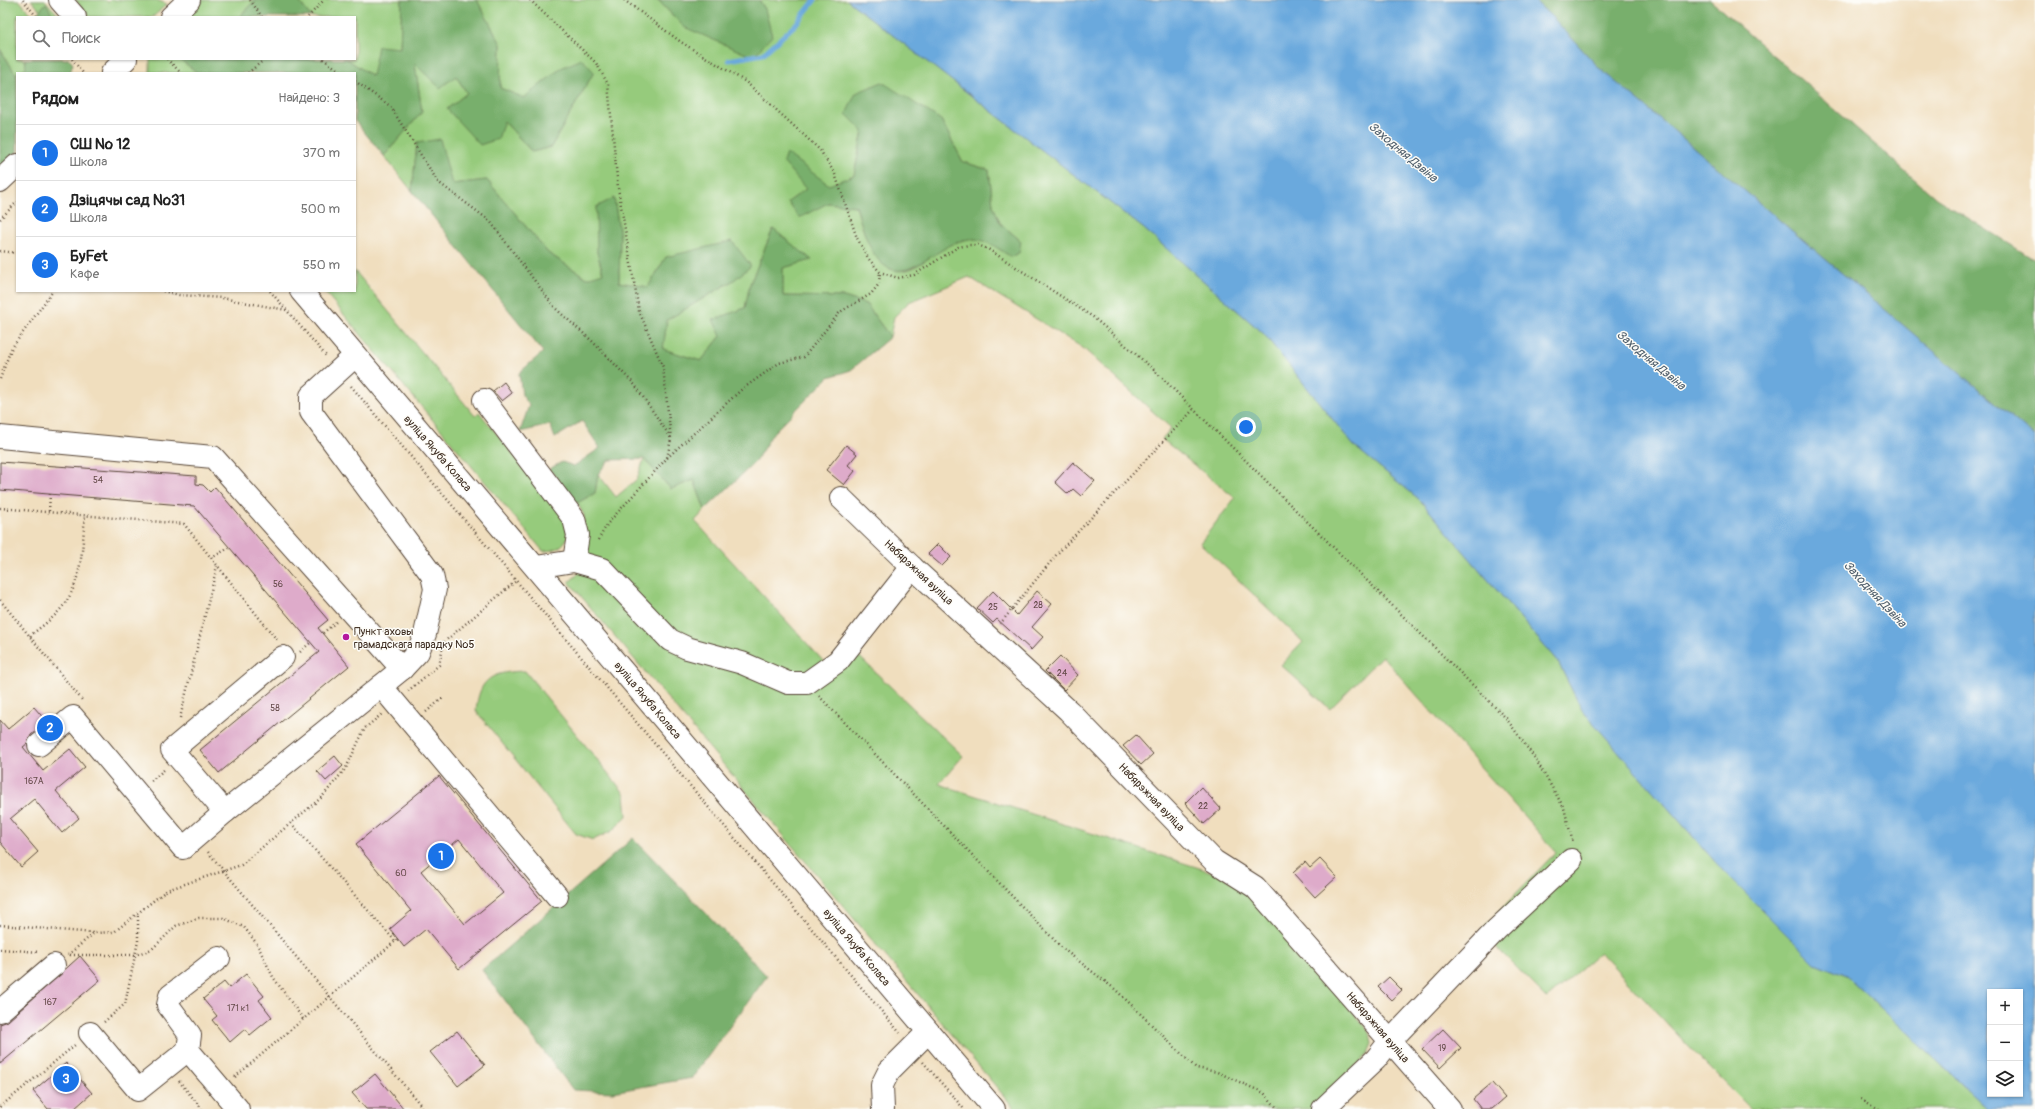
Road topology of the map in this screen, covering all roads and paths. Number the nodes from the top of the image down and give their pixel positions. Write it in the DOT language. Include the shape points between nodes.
graph roads {
  1 [pos="23,0"];
  2 [pos="60,0"];
  3 [pos="189,0"];
  4 [pos="250,0"];
  5 [pos="324,0"];
  6 [pos="530,0"];
  7 [pos="624,0"];
  8 [pos="36,16"];
  9 [pos="74,16"];
  10 [pos="172,16"];
  11 [pos="261,16"];
  12 [pos="309,16"];
  13 [pos="73,60"];
  14 [pos="168,60"];
  15 [pos="265,60"];
  16 [pos="324,60"];
  17 [pos="82,72"];
  18 [pos="180,72"];
  19 [pos="249,72"];
  20 [pos="342,72"];
  21 [pos="356,82"];
  22 [pos="16,166"];
  23 [pos="0,181"];
  24 [pos="16,203"];
  25 [pos="0,219"];
  26 [pos="0,251"];
  27 [pos="16,253"];
  28 [pos="880,272"];
  29 [pos="52,292"];
  30 [pos="167,292"];
  31 [pos="271,292"];
  32 [pos="302,292"];
  33 [pos="286,310"];
  34 [pos="354,356"];
  35 [pos="338,370"];
  36 [pos="0,379"];
  37 [pos="484,400"];
  38 [pos="1193,410"];
  39 [pos="0,437"];
  40 [pos="672,439"];
  41 [pos="666,458"];
  42 [pos="50,494"];
  43 [pos="841,498"];
  44 [pos="0,508"];
  45 [pos="49,511"];
  46 [pos="85,515"];
  47 [pos="229,548"];
  48 [pos="211,558"];
  49 [pos="580,562"];
  50 [pos="217,565"];
  51 [pos="536,567"];
  52 [pos="912,567"];
  53 [pos="516,581"];
  54 [pos="30,636"];
  55 [pos="990,636"];
  56 [pos="281,650"];
  57 [pos="402,668"];
  58 [pos="807,683"];
  59 [pos="381,686"];
  60 [pos="444,697"];
  61 [pos="395,703"];
  62 [pos="421,716"];
  63 [pos="180,719"];
  64 [pos="39,745"];
  65 [pos="178,758"];
  66 [pos="150,782"];
  67 [pos="225,812"];
  68 [pos="291,823"];
  69 [pos="1573,854"];
  70 [pos="222,870"];
  71 [pos="557,896"];
  72 [pos="138,913"];
  73 [pos="0,925"];
  74 [pos="94,933"];
  75 [pos="138,941"];
  76 [pos="219,958"];
  77 [pos="61,960"];
  78 [pos="330,996"];
  79 [pos="0,1011"];
  80 [pos="928,1032"];
  81 [pos="90,1033"];
  82 [pos="1390,1041"];
  83 [pos="912,1048"];
  84 [pos="188,1050"];
  85 [pos="167,1066"];
  86 [pos="221,1089"];
  87 [pos="1861,1099"];
  88 [pos="202,1109"];
  89 [pos="238,1109"];
  90 [pos="424,1109"];
  91 [pos="883,1109"];
  92 [pos="964,1109"];
  93 [pos="994,1109"];
  94 [pos="1278,1109"];
  95 [pos="1323,1109"];
  96 [pos="1450,1109"];
  97 [pos="1879,1109"];
  1 -- 8 [label="path"];
  2 -- 9 [label="street"];
  3 -- 10 [label="street"];
  4 -- 11 [label="path"];
  5 -- 12 [label="path"];
  6 -- 40 [label="path" via="596,63 608,84 618,188 639,311 663,367"];
  7 -- 28 [label="path" via="681,42 746,82 820,150 835,174 857,238 868,258"];
  13 -- 17 [label="path"];
  14 -- 18 [label="path"];
  15 -- 19 [label="path"];
  16 -- 20 [label="path"];
  21 -- 40 [label="path" via="390,106 438,182 490,220 555,308 635,385"];
  22 -- 23 [label="street"];
  24 -- 25 [label="path"];
  26 -- 27 [label="path"];
  28 -- 38 [label="path" via="898,278 914,275 958,247 969,245 988,249 1093,317 1153,369"];
  28 -- 41 [label="path" via="879,284 871,294 840,312 804,357 780,363 741,390"];
  29 -- 36 [label="path" via="11,350"];
  30 -- 33 [label="path" via="222,298"];
  31 -- 33 [label="path"];
  32 -- 34 [label="street, вуліца Якуба Коласа"];
  33 -- 35 [label="path"];
  34 -- 35 [label="street"];
  34 -- 51 [label="street, вуліца Якуба Коласа"];
  35 -- 53 [label="path"];
  35 -- 57 [label="street" via="311,396 311,412 432,575 435,589 425,634 418,652"];
  37 -- 49 [label="street" via="574,519"];
  38 -- 55 [label="path" via="1057,554"];
  38 -- 69 [label="path" via="1506,718 1536,760 1564,808"];
  39 -- 57 [label="street" via="213,457"];
  40 -- 41 [label="path"];
  41 -- 49 [label="path" via="608,523"];
  42 -- 45 [label="path"];
  43 -- 52 [label="street, Набярэжная вуліца"];
  44 -- 45 [label="path"];
  45 -- 46 [label="path"];
  46 -- 48 [label="path" via="184,524"];
  46 -- 54 [label="path" via="81,562 75,586 59,612"];
  47 -- 48 [label="path"];
  48 -- 50 [label="path"];
  49 -- 51 [label="street"];
  49 -- 58 [label="street" via="602,569 670,640 687,648 742,663 788,683"];
  50 -- 56 [label="path"];
  50 -- 63 [label="path"];
  51 -- 80 [label="street, вуліца Якуба Коласа"];
  52 -- 55 [label="street, Набярэжная вуліца"];
  52 -- 58 [label="street" via="838,661"];
  53 -- 61 [label="path" via="444,642 438,665"];
  53 -- 83 [label="path"];
  55 -- 82 [label="street, Набярэжная вуліца" via="1069,711 1214,861 1254,887"];
  56 -- 65 [label="street" via="172,750"];
  57 -- 59 [label="street"];
  58 -- 94 [label="path" via="1062,948 1116,990 1196,1068 1217,1072 1264,1093"];
  59 -- 61 [label="street"];
  59 -- 67 [label="street"];
  60 -- 62 [label="path"];
  61 -- 68 [label="path" via="365,728 346,768 322,797"];
  61 -- 71 [label="street"];
  64 -- 67 [label="street" via="73,717 183,848"];
  65 -- 66 [label="path"];
  65 -- 67 [label="street"];
  68 -- 70 [label="path" via="241,866"];
  68 -- 78 [label="path" via="397,940"];
  69 -- 82 [label="street"];
  70 -- 72 [label="path" via="168,890"];
  70 -- 78 [label="path"];
  72 -- 74 [label="path" via="114,932"];
  72 -- 75 [label="path"];
  73 -- 74 [label="path"];
  74 -- 77 [label="path"];
  76 -- 84 [label="street" via="170,996 168,1005 190,1035"];
  77 -- 79 [label="street"];
  78 -- 86 [label="path"];
  78 -- 90 [label="path"];
  80 -- 83 [label="street"];
  80 -- 93 [label="street, вуліца Якуба Коласа"];
  81 -- 85 [label="street" via="138,1090"];
  82 -- 95 [label="street" via="1376,1059"];
  82 -- 96 [label="street, Набярэжная вуліца"];
  83 -- 91 [label="street" via="889,1072 882,1085"];
  83 -- 92 [label="path"];
  84 -- 85 [label="street"];
  84 -- 86 [label="street"];
  85 -- 88 [label="path"];
  86 -- 89 [label="street"];
  87 -- 97 [label="path"];
}
